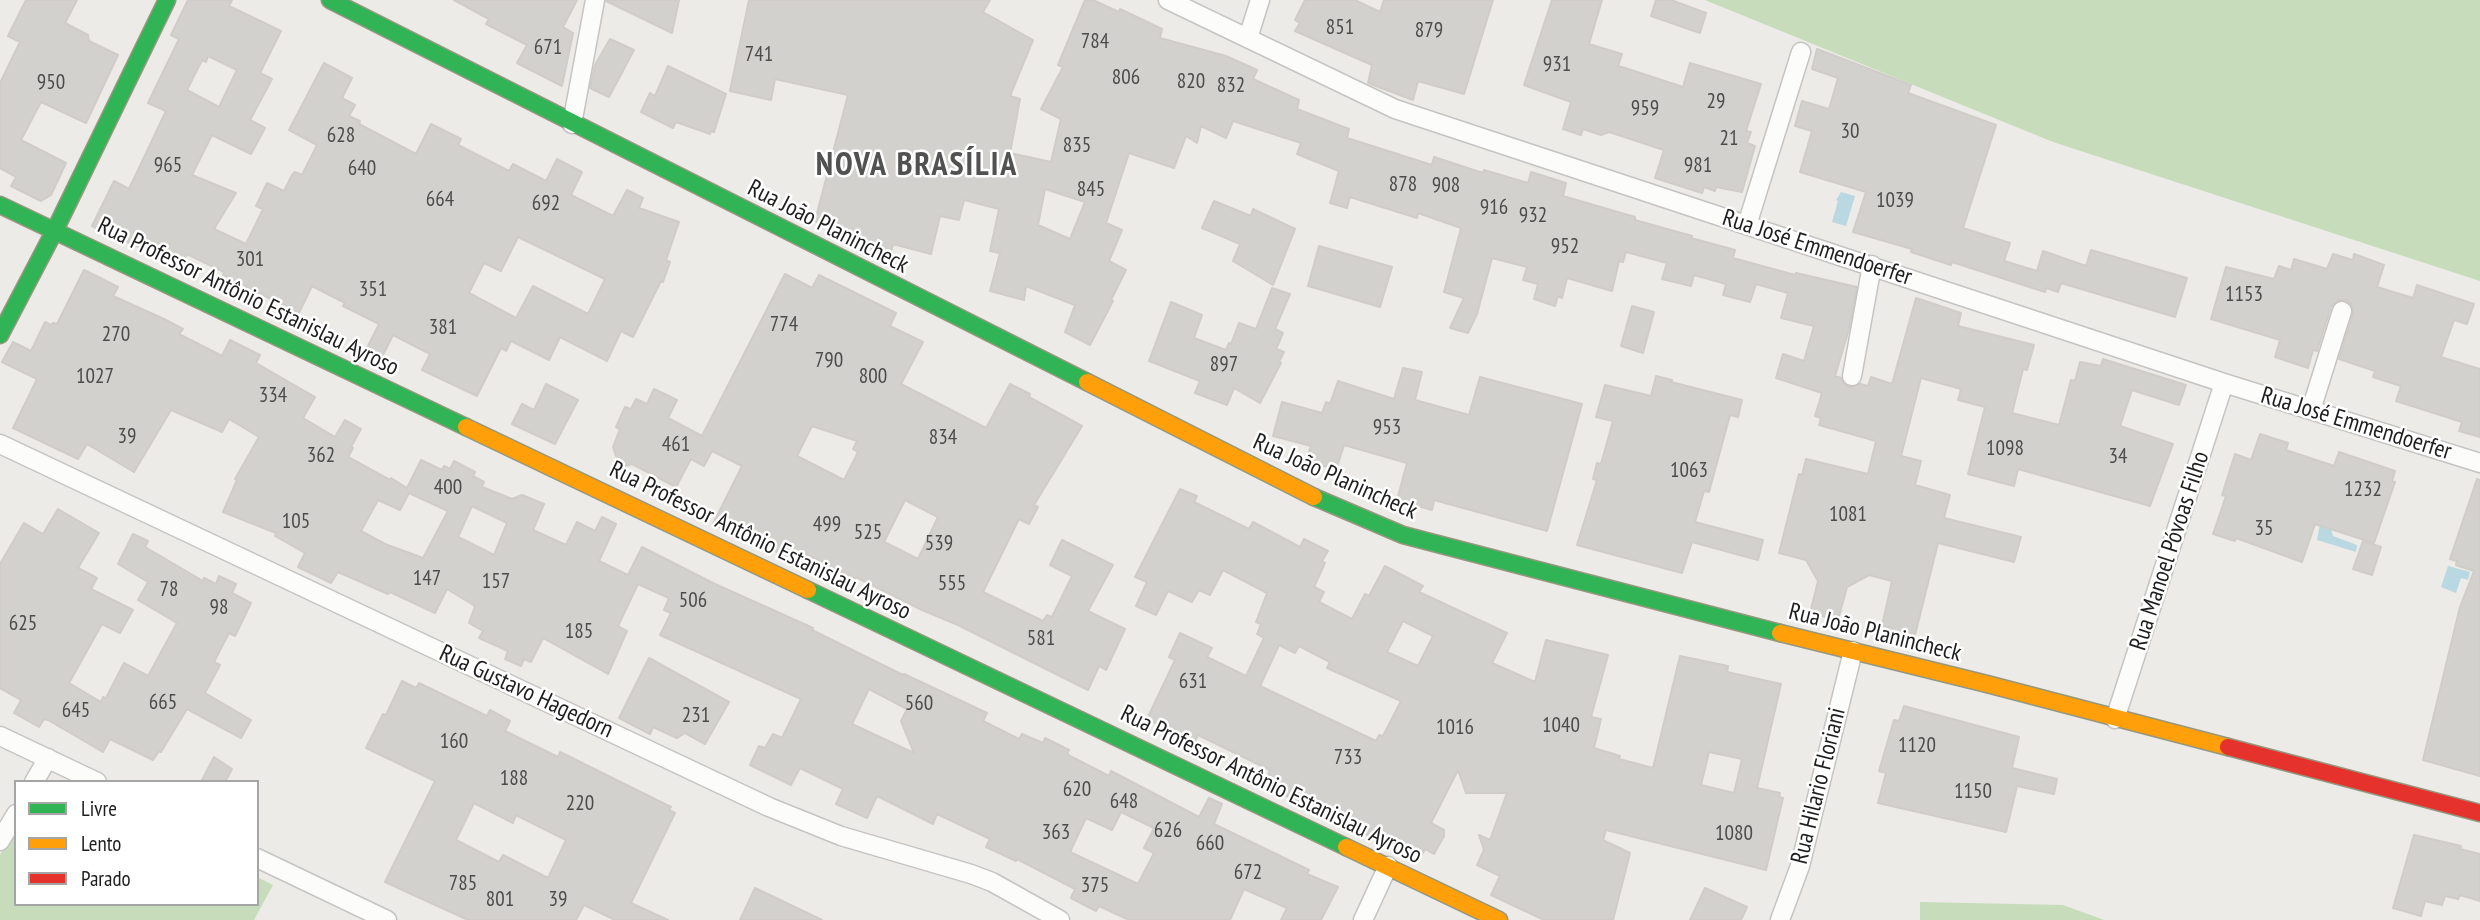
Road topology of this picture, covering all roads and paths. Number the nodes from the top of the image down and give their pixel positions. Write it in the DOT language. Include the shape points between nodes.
graph roads {
  1 [pos="167,0"];
  2 [pos="330,0"];
  3 [pos="595,0"];
  4 [pos="1168,0"];
  5 [pos="1260,0"];
  6 [pos="1248,38"];
  7 [pos="1801,51"];
  8 [pos="572,124"];
  9 [pos="0,205"];
  10 [pos="1747,225"];
  11 [pos="55,230"];
  12 [pos="1872,265"];
  13 [pos="2342,311"];
  14 [pos="0,335"];
  15 [pos="1852,376"];
  16 [pos="2224,383"];
  17 [pos="2311,410"];
  18 [pos="0,444"];
  19 [pos="2480,463"];
  20 [pos="1853,651"];
  21 [pos="2115,719"];
  22 [pos="0,736"];
  23 [pos="48,758"];
  24 [pos="35,780"];
  25 [pos="93,780"];
  26 [pos="2480,813"];
  27 [pos="14,817"];
  28 [pos="0,841"];
  29 [pos="259,859"];
  30 [pos="1388,866"];
  31 [pos="387,920"];
  32 [pos="1060,920"];
  33 [pos="1363,920"];
  34 [pos="1499,920"];
  35 [pos="1780,920"];
  1 -- 11 [label="main road"];
  2 -- 8 [label="main road, Rua João Planincheck"];
  3 -- 8 [label="street"];
  4 -- 6 [label="street, Rua José Emmendoerfer"];
  5 -- 6 [label="street"];
  6 -- 10 [label="street, Rua José Emmendoerfer" via="1395,109"];
  7 -- 10 [label="street"];
  8 -- 20 [label="main road, Rua João Planincheck" via="1357,517 1416,539"];
  9 -- 11 [label="main road, Rua Professor Antônio Estanislau Ayroso"];
  10 -- 12 [label="street, Rua José Emmendoerfer"];
  11 -- 14 [label="main road"];
  11 -- 30 [label="main road, Rua Professor Antônio Estanislau Ayroso"];
  12 -- 15 [label="street"];
  12 -- 16 [label="street, Rua José Emmendoerfer"];
  13 -- 17 [label="street"];
  16 -- 17 [label="street, Rua José Emmendoerfer"];
  16 -- 21 [label="street, Rua Manoel Póvoas Filho"];
  17 -- 19 [label="street, Rua José Emmendoerfer"];
  18 -- 32 [label="street, Rua Gustavo Hagedorn" via="769,807 841,836 971,874"];
  20 -- 21 [label="main road, Rua João Planincheck"];
  20 -- 35 [label="street, Rua Hilario Floriani" via="1800,866"];
  21 -- 26 [label="main road, Rua João Planincheck"];
  22 -- 23 [label="street"];
  23 -- 24 [label="street"];
  23 -- 25 [label="street"];
  27 -- 28 [label="street"];
  29 -- 31 [label="street"];
  30 -- 33 [label="street"];
  30 -- 34 [label="main road, Rua Professor Antônio Estanislau Ayroso"];
}
